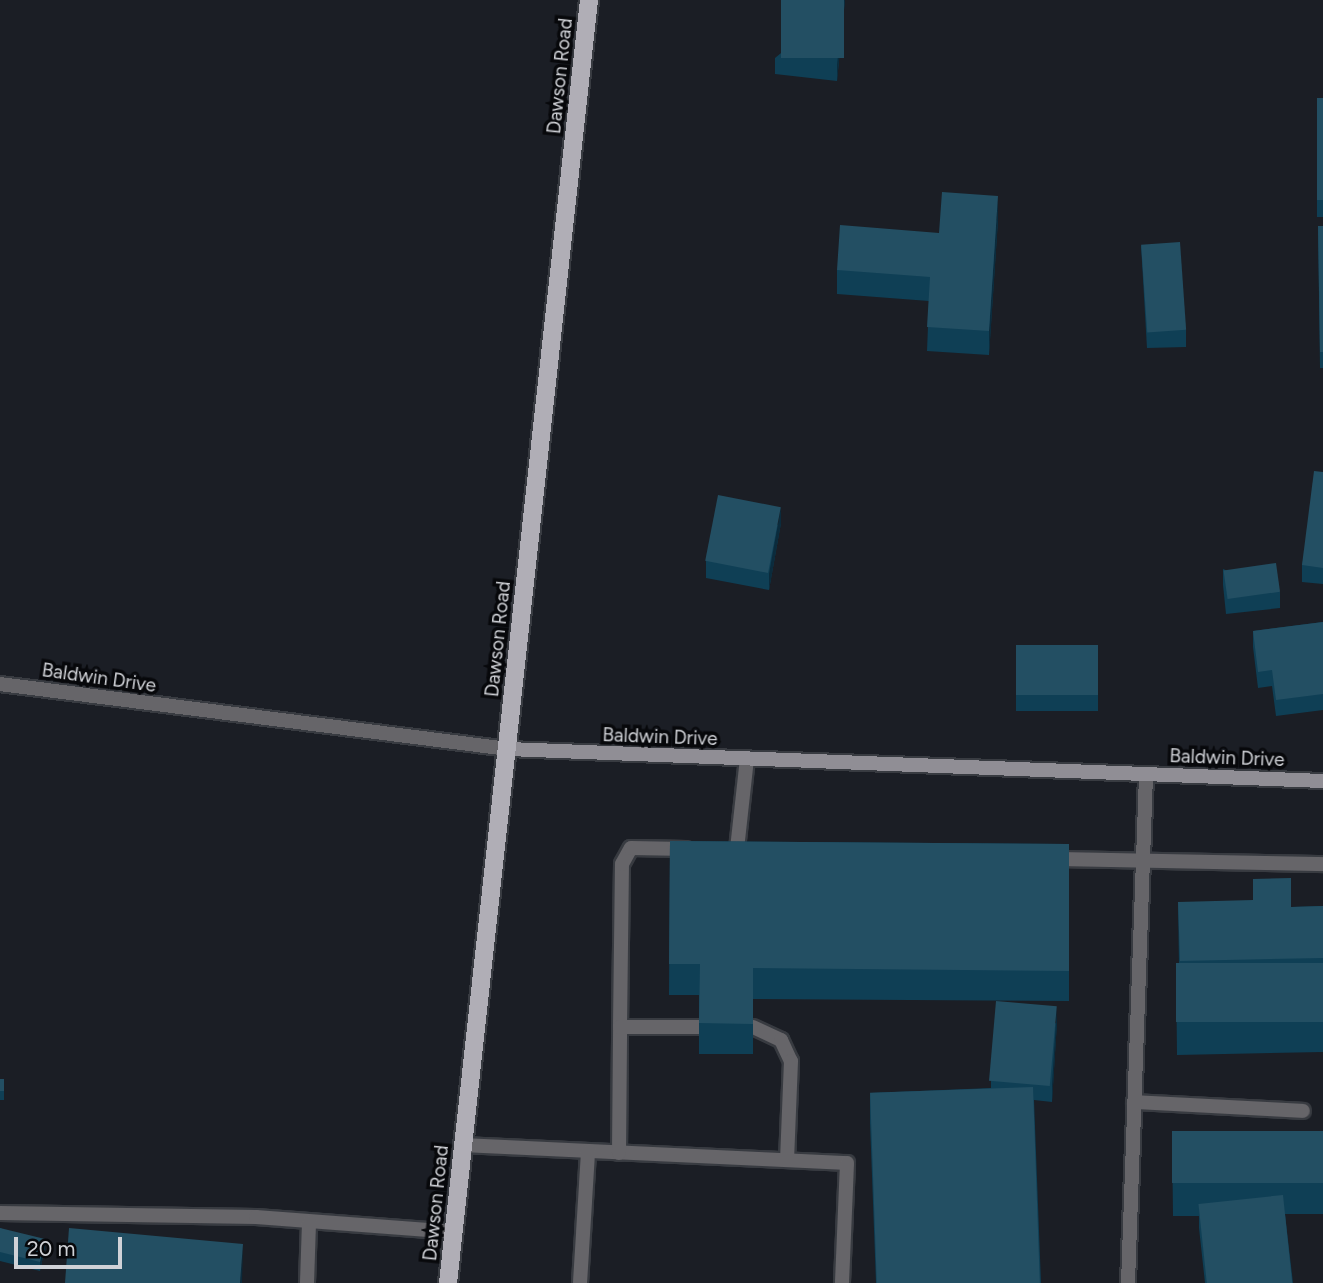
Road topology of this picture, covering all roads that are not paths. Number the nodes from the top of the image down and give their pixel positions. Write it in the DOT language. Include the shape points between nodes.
graph roads {
  1 [pos="589,0"];
  2 [pos="0,684"];
  3 [pos="508,750"];
  4 [pos="747,759"];
  5 [pos="1146,774"];
  6 [pos="1323,781"];
  7 [pos="698,849"];
  8 [pos="738,849"];
  9 [pos="1031,859"];
  10 [pos="1143,863"];
  11 [pos="1323,864"];
  12 [pos="620,1027"];
  13 [pos="699,1027"];
  14 [pos="753,1027"];
  15 [pos="1134,1102"];
  16 [pos="1303,1111"];
  17 [pos="464,1145"];
  18 [pos="588,1151"];
  19 [pos="619,1153"];
  20 [pos="788,1160"];
  21 [pos="0,1213"];
  22 [pos="309,1222"];
  23 [pos="454,1232"];
  24 [pos="307,1283"];
  25 [pos="449,1283"];
  26 [pos="580,1283"];
  27 [pos="842,1283"];
  28 [pos="1128,1283"];
  1 -- 3 [label="main road, Dawson Road"];
  2 -- 3 [label="street, Baldwin Drive"];
  3 -- 4 [label="street, Baldwin Drive"];
  3 -- 17 [label="main road, Dawson Road"];
  4 -- 5 [label="street, Baldwin Drive"];
  4 -- 8 [label="street"];
  5 -- 6 [label="street, Baldwin Drive"];
  5 -- 10 [label="street"];
  7 -- 12 [label="street" via="631,848 622,864"];
  9 -- 10 [label="street"];
  10 -- 11 [label="street"];
  10 -- 15 [label="street"];
  12 -- 13 [label="street"];
  12 -- 19 [label="street"];
  14 -- 20 [label="street" via="781,1040 791,1061"];
  15 -- 16 [label="street"];
  15 -- 28 [label="street"];
  17 -- 18 [label="street"];
  17 -- 23 [label="main road, Dawson Road"];
  18 -- 19 [label="street"];
  18 -- 26 [label="street"];
  19 -- 20 [label="street"];
  20 -- 27 [label="street" via="847,1163"];
  21 -- 22 [label="street"];
  22 -- 23 [label="street"];
  22 -- 24 [label="street"];
  23 -- 25 [label="main road, Dawson Road"];
}
